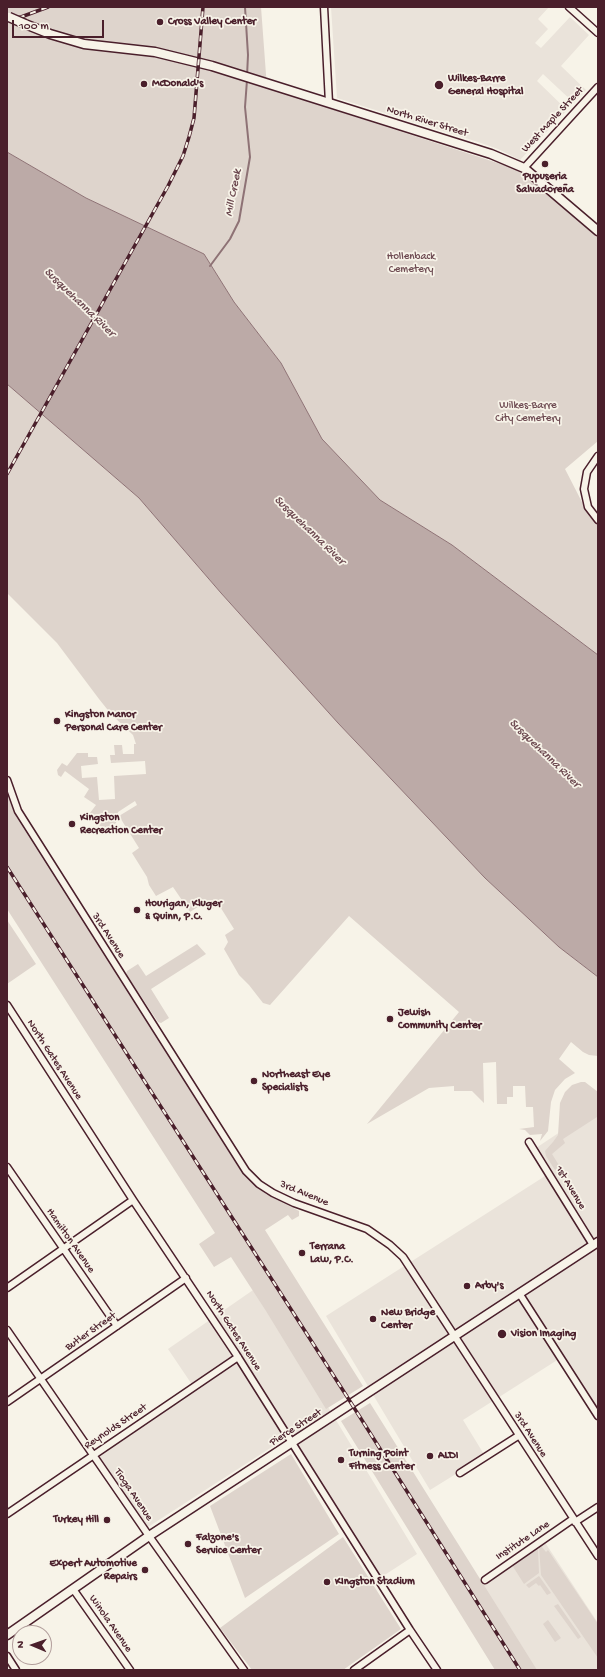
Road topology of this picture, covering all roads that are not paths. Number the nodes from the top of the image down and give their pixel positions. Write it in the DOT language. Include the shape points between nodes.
graph roads {
  1 [pos="324,7"];
  2 [pos="569,7"];
  3 [pos="7,17"];
  4 [pos="598,34"];
  5 [pos="598,87"];
  6 [pos="329,103"];
  7 [pos="524,168"];
  8 [pos="598,231"];
  9 [pos="598,456"];
  10 [pos="598,520"];
  11 [pos="7,780"];
  12 [pos="7,1005"];
  13 [pos="529,1142"];
  14 [pos="7,1167"];
  15 [pos="133,1200"];
  16 [pos="596,1243"];
  17 [pos="63,1248"];
  18 [pos="186,1278"];
  19 [pos="7,1288"];
  20 [pos="519,1293"];
  21 [pos="117,1326"];
  22 [pos="7,1330"];
  23 [pos="454,1336"];
  24 [pos="238,1357"];
  25 [pos="41,1378"];
  26 [pos="7,1402"];
  27 [pos="598,1416"];
  28 [pos="518,1436"];
  29 [pos="292,1443"];
  30 [pos="93,1454"];
  31 [pos="460,1473"];
  32 [pos="598,1506"];
  33 [pos="7,1514"];
  34 [pos="574,1521"];
  35 [pos="149,1536"];
  36 [pos="598,1556"];
  37 [pos="485,1580"];
  38 [pos="73,1589"];
  39 [pos="410,1630"];
  40 [pos="7,1635"];
  41 [pos="7,1656"];
  42 [pos="16,1670"];
  43 [pos="130,1670"];
  44 [pos="244,1670"];
  45 [pos="354,1670"];
  46 [pos="437,1670"];
  1 -- 6 [label="street"];
  2 -- 4 [label="street"];
  3 -- 6 [label="main road, North River Street, bridge" via="84,44 154,52 229,71"];
  5 -- 7 [label="street, West Maple Street"];
  6 -- 7 [label="main road, North River Street" via="491,154"];
  7 -- 8 [label="main road, North River Street"];
  9 -- 10 [label="street" via="587,472 584,489 588,507"];
  11 -- 23 [label="street, 3rd Avenue" via="18,811 246,1171 273,1193 367,1229 390,1245 409,1265"];
  12 -- 15 [label="street, North Gates Avenue"];
  13 -- 16 [label="street, 1st Avenue"];
  14 -- 17 [label="street, Hamilton Avenue"];
  15 -- 17 [label="street"];
  15 -- 18 [label="street, North Gates Avenue"];
  16 -- 20 [label="main road, Pierce Street"];
  17 -- 19 [label="street"];
  17 -- 21 [label="street, Hamilton Avenue"];
  18 -- 21 [label="street, Butler Street"];
  18 -- 24 [label="street, North Gates Avenue"];
  20 -- 23 [label="main road, Pierce Street"];
  20 -- 27 [label="street"];
  21 -- 25 [label="street, Butler Street"];
  22 -- 25 [label="street, Tioga Avenue"];
  23 -- 28 [label="street, 3rd Avenue"];
  23 -- 29 [label="main road, Pierce Street"];
  24 -- 29 [label="street, North Gates Avenue"];
  24 -- 30 [label="street, Reynolds Street"];
  25 -- 26 [label="street, Butler Street"];
  25 -- 30 [label="street, Tioga Avenue"];
  28 -- 31 [label="street"];
  28 -- 34 [label="street, 3rd Avenue"];
  29 -- 35 [label="main road, Pierce Street"];
  29 -- 39 [label="street, North Gates Avenue"];
  30 -- 33 [label="street, Reynolds Street"];
  30 -- 35 [label="street, Tioga Avenue"];
  32 -- 34 [label="street, Institute Lane"];
  34 -- 36 [label="street, 3rd Avenue"];
  34 -- 37 [label="street, Institute Lane"];
  35 -- 38 [label="main road, Pierce Street"];
  35 -- 44 [label="street, Tioga Avenue"];
  38 -- 40 [label="main road, Pierce Street"];
  38 -- 43 [label="street, Winola Avenue"];
  39 -- 45 [label="street"];
  39 -- 46 [label="street, North Gates Avenue"];
  41 -- 42 [label="street"];
}
